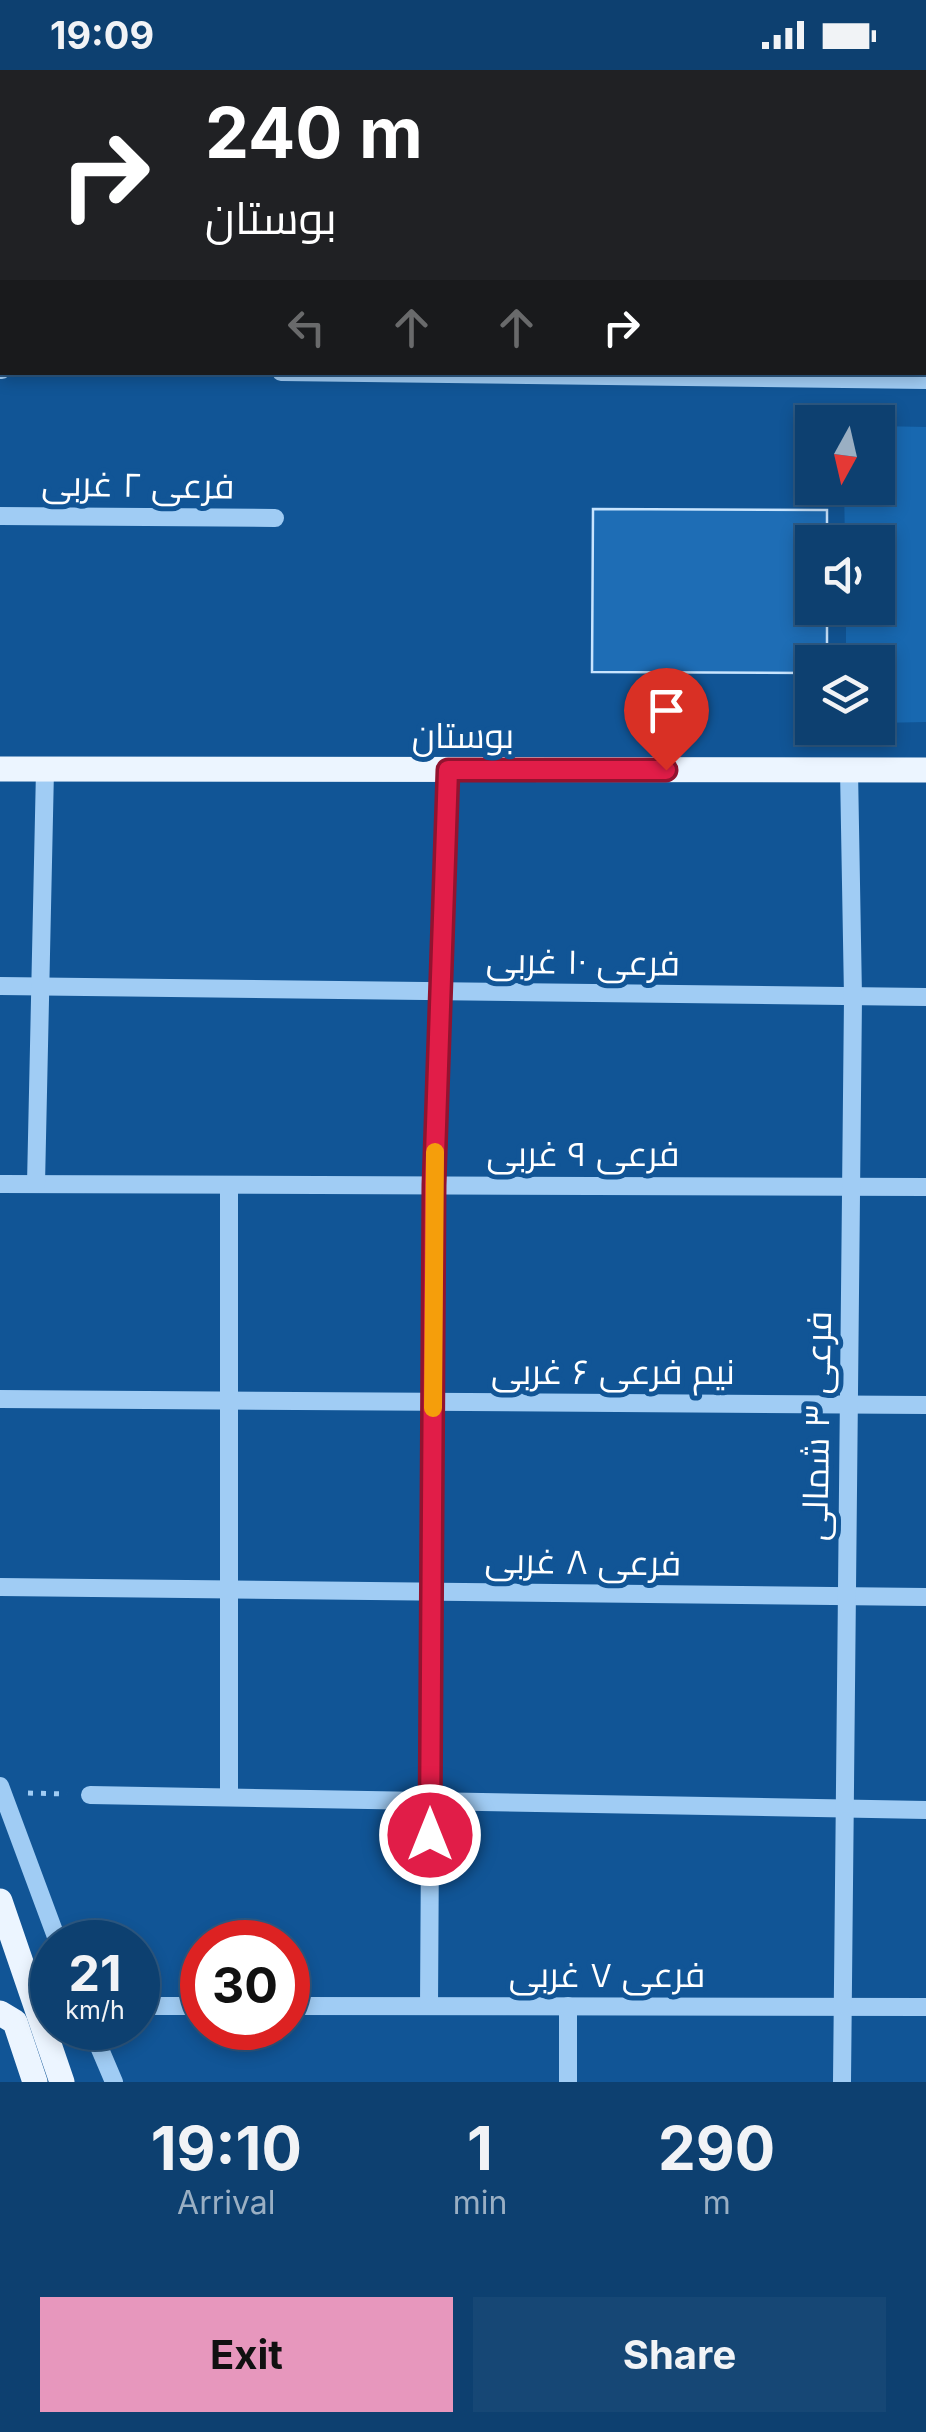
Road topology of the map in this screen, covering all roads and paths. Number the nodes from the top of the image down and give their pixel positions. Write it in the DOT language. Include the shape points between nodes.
graph roads {
  1 [pos="548,375"];
  2 [pos="926,380"];
  3 [pos="0,516"];
  4 [pos="276,518"];
  5 [pos="0,769"];
  6 [pos="45,770"];
  7 [pos="448,770"];
  8 [pos="848,770"];
  9 [pos="926,770"];
  10 [pos="0,986"];
  11 [pos="40,987"];
  12 [pos="440,992"];
  13 [pos="852,997"];
  14 [pos="926,998"];
  15 [pos="0,1184"];
  16 [pos="36,1184"];
  17 [pos="229,1185"];
  18 [pos="434,1185"];
  19 [pos="851,1187"];
  20 [pos="926,1187"];
  21 [pos="0,1399"];
  22 [pos="228,1401"];
  23 [pos="433,1402"];
  24 [pos="849,1405"];
  25 [pos="926,1405"];
  26 [pos="0,1587"];
  27 [pos="229,1589"];
  28 [pos="432,1592"];
  29 [pos="847,1596"];
  30 [pos="926,1597"];
  31 [pos="1,1789"];
  32 [pos="90,1794"];
  33 [pos="228,1798"];
  34 [pos="431,1801"];
  35 [pos="845,1808"];
  36 [pos="926,1810"];
  37 [pos="0,1901"];
  38 [pos="50,1920"];
  39 [pos="310,2006"];
  40 [pos="429,2006"];
  41 [pos="568,2006"];
  42 [pos="842,2007"];
  43 [pos="926,2007"];
  44 [pos="0,2013"];
  45 [pos="100,2050"];
  46 [pos="36,2082"];
  47 [pos="62,2082"];
  48 [pos="114,2082"];
  49 [pos="568,2082"];
  50 [pos="842,2082"];
  1 -- 2 [label="street"];
  3 -- 4 [label="street, فرعی ۲ غربی"];
  5 -- 6 [label="main road, بوستان"];
  6 -- 7 [label="main road, بوستان"];
  6 -- 11 [label="street"];
  7 -- 8 [label="main road, بوستان"];
  7 -- 12 [label="street"];
  8 -- 9 [label="main road, بوستان"];
  8 -- 13 [label="street, فرعی ۳ شمالی"];
  10 -- 11 [label="street, فرعی ۱۰ غربی"];
  11 -- 12 [label="street, فرعی ۱۰ غربی"];
  11 -- 16 [label="street"];
  12 -- 13 [label="street, فرعی ۱۰ غربی"];
  12 -- 18 [label="street"];
  13 -- 14 [label="street, فرعی ۱۰ غربی"];
  13 -- 19 [label="street, فرعی ۳ شمالی"];
  15 -- 16 [label="street, فرعی ۹ غربی"];
  16 -- 17 [label="street, فرعی ۹ غربی"];
  17 -- 18 [label="street, فرعی ۹ غربی"];
  17 -- 22 [label="street"];
  18 -- 19 [label="street, فرعی ۹ غربی"];
  18 -- 23 [label="street"];
  19 -- 20 [label="street, فرعی ۹ غربی"];
  19 -- 24 [label="street, فرعی ۳ شمالی"];
  21 -- 22 [label="street, نیم فرعی ۶ غربی"];
  22 -- 23 [label="street, نیم فرعی ۶ غربی"];
  22 -- 27 [label="street"];
  23 -- 24 [label="street, نیم فرعی ۶ غربی"];
  23 -- 28 [label="street"];
  24 -- 25 [label="street, نیم فرعی ۶ غربی"];
  24 -- 29 [label="street, فرعی ۳ شمالی"];
  26 -- 27 [label="street, فرعی ۸ غربی"];
  27 -- 28 [label="street, فرعی ۸ غربی"];
  27 -- 33 [label="street"];
  28 -- 29 [label="street, فرعی ۸ غربی"];
  28 -- 34 [label="street"];
  29 -- 30 [label="street, فرعی ۸ غربی"];
  29 -- 35 [label="street, فرعی ۳ شمالی"];
  31 -- 32 [label="path"];
  31 -- 38 [label="street"];
  32 -- 33 [label="street"];
  33 -- 34 [label="street"];
  34 -- 35 [label="street"];
  34 -- 40 [label="street"];
  35 -- 36 [label="street"];
  35 -- 42 [label="street, فرعی ۳ شمالی"];
  37 -- 47 [label="main road"];
  39 -- 40 [label="street, فرعی ۷ غربی"];
  40 -- 41 [label="street, فرعی ۷ غربی"];
  41 -- 42 [label="street, فرعی ۷ غربی"];
  41 -- 49 [label="street"];
  42 -- 43 [label="street, فرعی ۷ غربی"];
  42 -- 50 [label="street, فرعی ۳ شمالی"];
  44 -- 46 [label="main road" via="14,2022"];
  45 -- 48 [label="street"];
}
